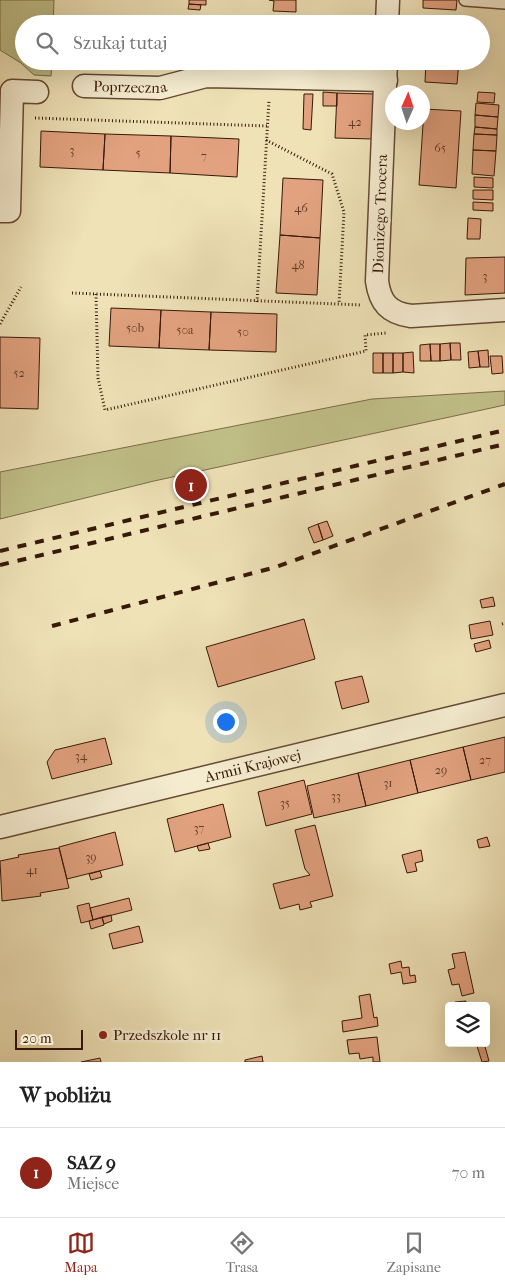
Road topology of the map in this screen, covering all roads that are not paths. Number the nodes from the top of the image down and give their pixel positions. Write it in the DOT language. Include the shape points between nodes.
graph roads {
  1 [pos="388,0"];
  2 [pos="465,0"];
  3 [pos="505,3"];
  4 [pos="388,15"];
  5 [pos="386,71"];
  6 [pos="84,86"];
  7 [pos="37,92"];
  8 [pos="0,211"];
  9 [pos="505,310"];
  10 [pos="505,705"];
  11 [pos="0,827"];
  1 -- 4 [label="street"];
  2 -- 3 [label="lane"];
  5 -- 6 [label="street, Poprzeczna" via="270,77 206,76 160,88"];
  5 -- 9 [label="street, Dionizego Trocera" via="379,294 390,309 410,316"];
  7 -- 8 [label="street" via="12,91 9,211"];
  10 -- 11 [label="street, Armii Krajowej"];
}
